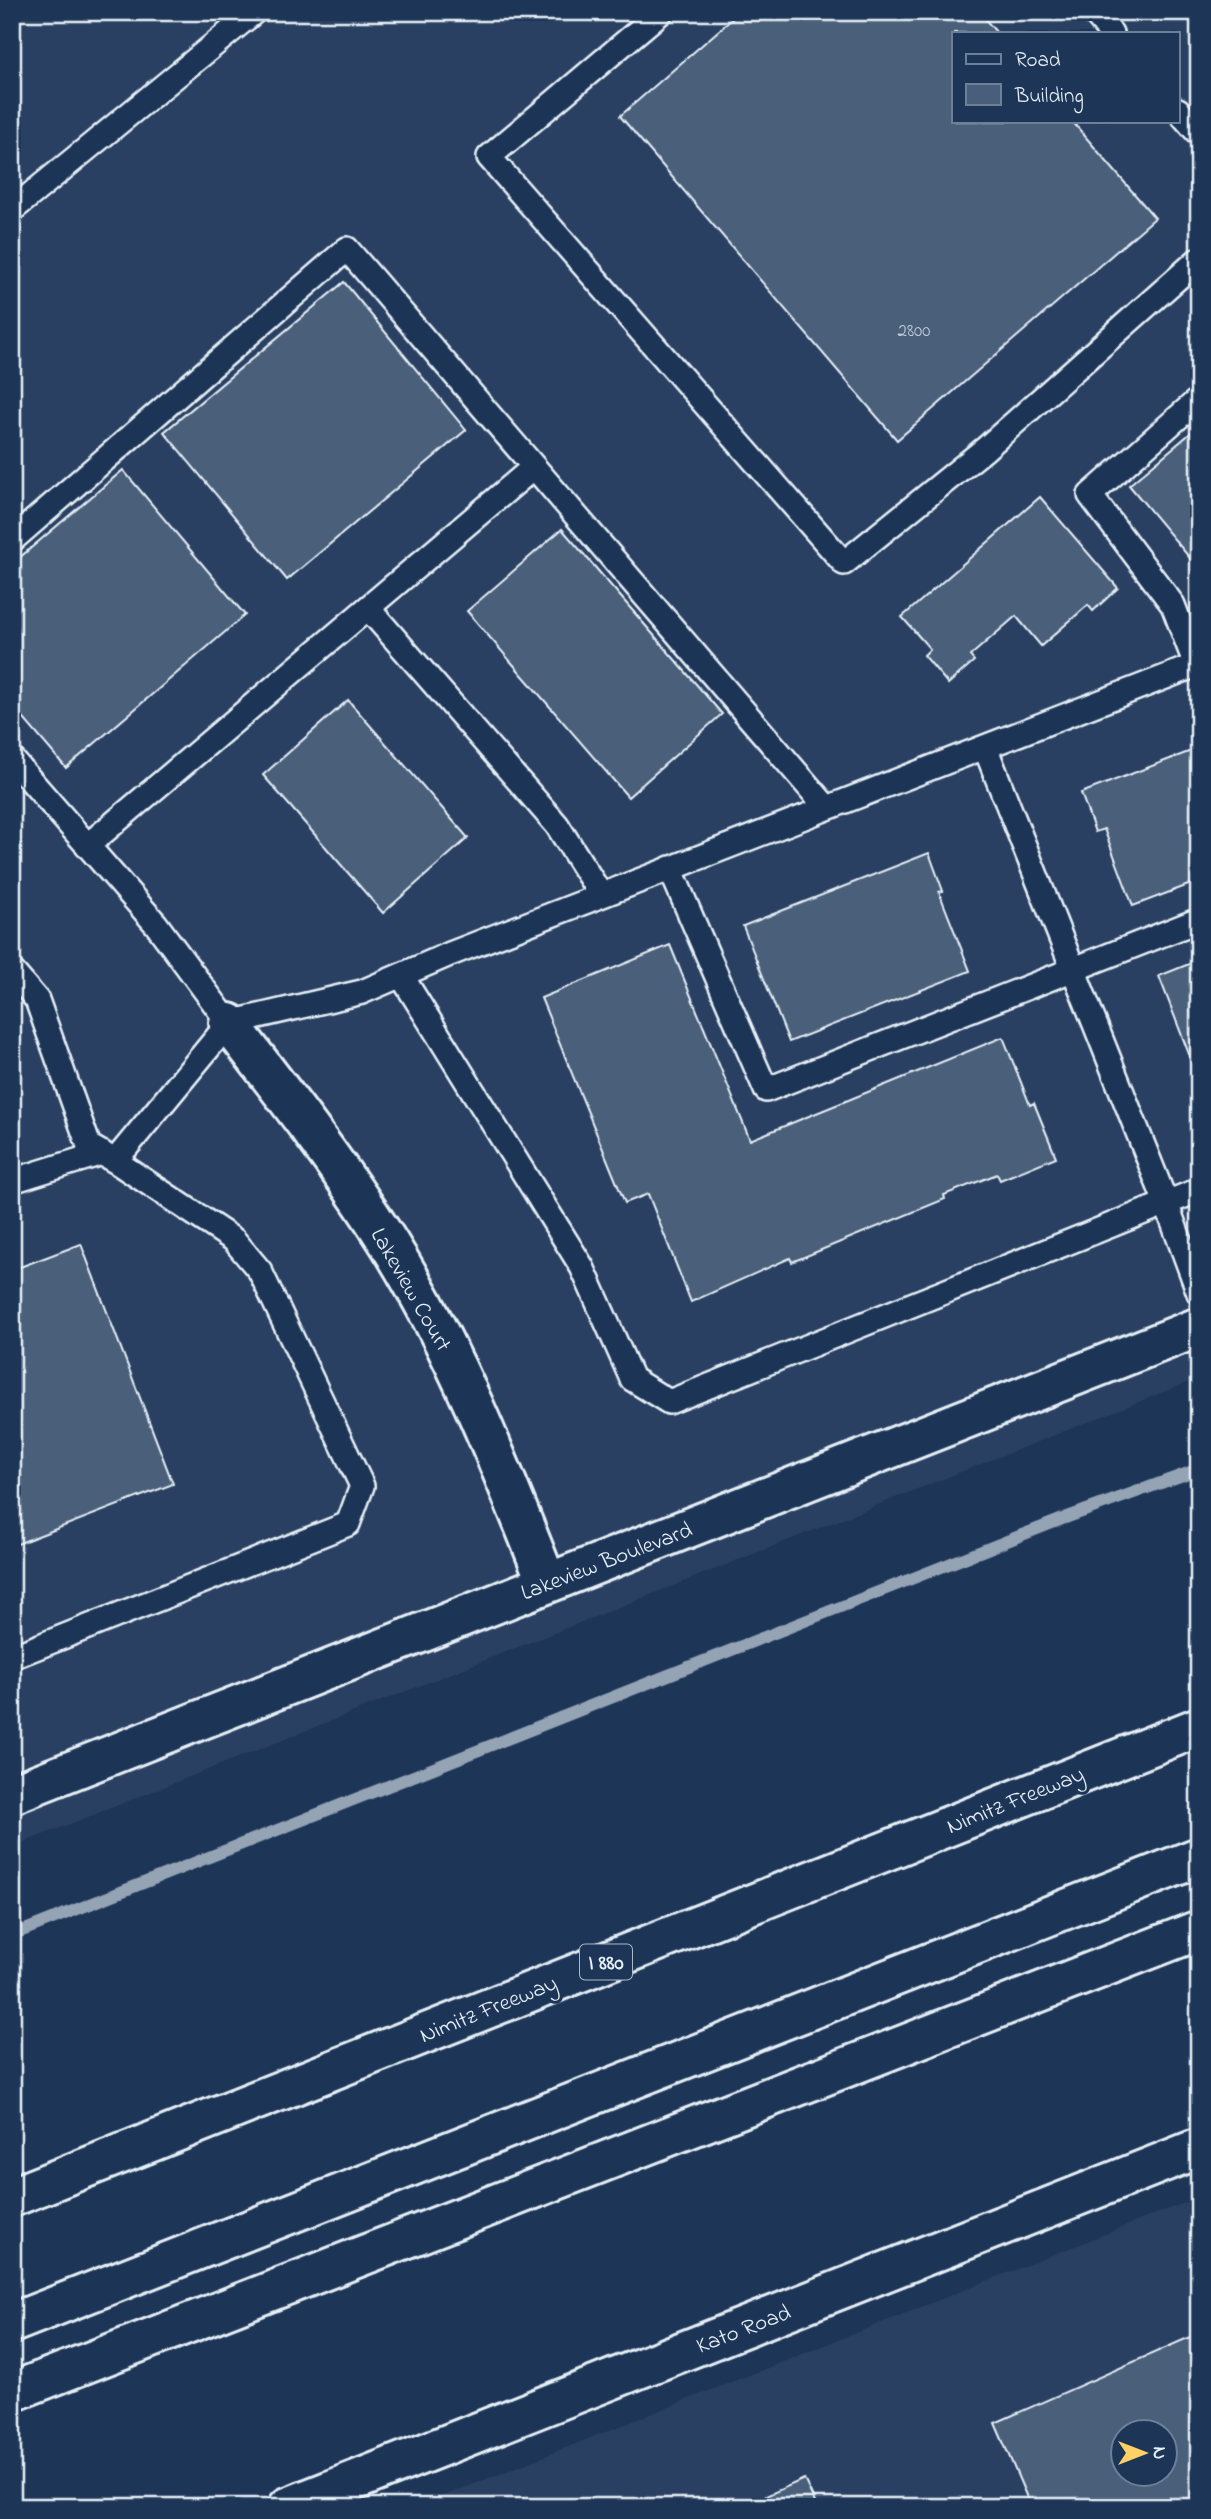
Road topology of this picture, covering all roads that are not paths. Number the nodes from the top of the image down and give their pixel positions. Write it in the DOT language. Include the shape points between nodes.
graph roads {
  1 [pos="254,12"];
  2 [pos="661,12"];
  3 [pos="1093,12"];
  4 [pos="1110,32"];
  5 [pos="1180,112"];
  6 [pos="1199,134"];
  7 [pos="12,210"];
  8 [pos="1199,259"];
  9 [pos="1199,399"];
  10 [pos="534,467"];
  11 [pos="12,540"];
  12 [pos="368,608"];
  13 [pos="1197,664"];
  14 [pos="985,747"];
  15 [pos="12,759"];
  16 [pos="827,808"];
  17 [pos="87,846"];
  18 [pos="670,869"];
  19 [pos="601,895"];
  20 [pos="1199,920"];
  21 [pos="1072,970"];
  22 [pos="12,971"];
  23 [pos="401,975"];
  24 [pos="229,1023"];
  25 [pos="109,1157"];
  26 [pos="12,1181"];
  27 [pos="1199,1190"];
  28 [pos="1166,1203"];
  29 [pos="1199,1293"];
  30 [pos="1199,1327"];
  31 [pos="548,1583"];
  32 [pos="12,1657"];
  33 [pos="1199,1727"];
  34 [pos="12,1794"];
  35 [pos="1199,1857"];
  36 [pos="1199,1930"];
  37 [pos="1199,2148"];
  38 [pos="12,2197"];
  39 [pos="12,2323"];
  40 [pos="12,2392"];
  41 [pos="288,2507"];
  1 -- 7 [label="lane"];
  2 -- 8 [label="lane" via="489,157 844,563 985,449"];
  3 -- 4 [label="lane"];
  5 -- 6 [label="lane"];
  9 -- 13 [label="lane" via="1090,495 1173,605"];
  10 -- 11 [label="lane" via="347,249"];
  10 -- 12 [label="lane"];
  10 -- 16 [label="lane"];
  12 -- 17 [label="lane"];
  12 -- 19 [label="lane" via="557,825"];
  13 -- 14 [label="lane"];
  14 -- 16 [label="lane"];
  14 -- 21 [label="lane"];
  15 -- 17 [label="lane"];
  16 -- 18 [label="lane"];
  17 -- 24 [label="lane" via="156,925"];
  18 -- 19 [label="lane"];
  18 -- 21 [label="lane" via="766,1090"];
  19 -- 23 [label="lane"];
  20 -- 21 [label="lane"];
  21 -- 28 [label="lane"];
  22 -- 25 [label="lane" via="37,1000 89,1146"];
  23 -- 24 [label="lane" via="362,992"];
  23 -- 28 [label="lane" via="582,1267 632,1379 669,1402"];
  24 -- 25 [label="lane"];
  24 -- 31 [label="main road, Lakeview Court" via="318,1138 389,1244 450,1353"];
  25 -- 26 [label="lane"];
  25 -- 32 [label="lane" via="234,1240 260,1271 362,1486 348,1524"];
  27 -- 28 [label="lane"];
  28 -- 29 [label="lane"];
  30 -- 31 [label="main road, Lakeview Boulevard"];
  31 -- 34 [label="main road, Lakeview Boulevard"];
  33 -- 38 [label="main road, Nimitz Freeway / I 880"];
  35 -- 39 [label="main road"];
  36 -- 40 [label="main road"];
  37 -- 41 [label="main road, Kato Road"];
}
